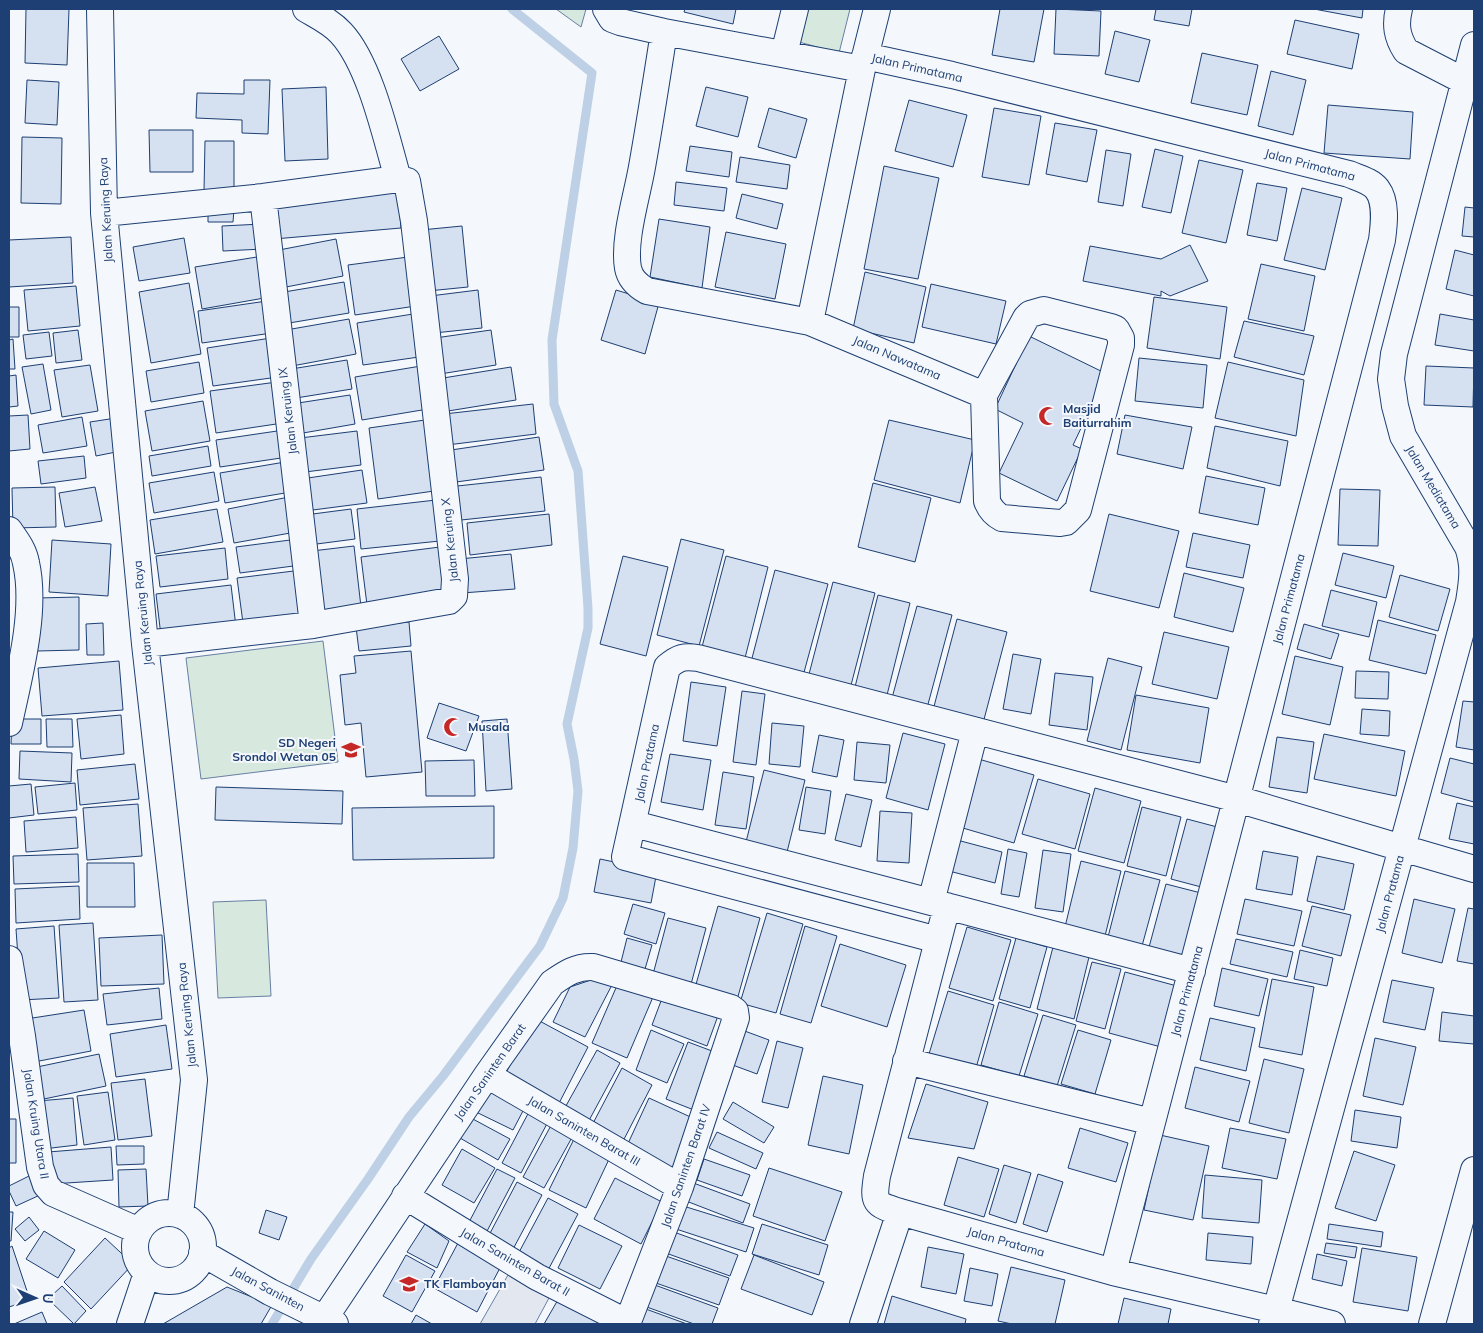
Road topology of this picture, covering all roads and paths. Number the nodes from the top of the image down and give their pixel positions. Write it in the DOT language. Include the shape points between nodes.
graph roads {
  1 [pos="100,9"];
  2 [pos="306,9"];
  3 [pos="606,9"];
  4 [pos="795,9"];
  5 [pos="877,9"];
  6 [pos="1399,9"];
  7 [pos="664,32"];
  8 [pos="1474,45"];
  9 [pos="784,54"];
  10 [pos="864,62"];
  11 [pos="1464,81"];
  12 [pos="398,179"];
  13 [pos="263,197"];
  14 [pos="104,213"];
  15 [pos="810,322"];
  16 [pos="984,394"];
  17 [pos="9,530"];
  18 [pos="314,625"];
  19 [pos="145,644"];
  20 [pos="9,723"];
  21 [pos="975,731"];
  22 [pos="1237,799"];
  23 [pos="634,824"];
  24 [pos="1402,848"];
  25 [pos="1474,869"];
  26 [pos="939,904"];
  27 [pos="938,940"];
  28 [pos="9,959"];
  29 [pos="1192,971"];
  30 [pos="731,1008"];
  31 [pos="16,1037"];
  32 [pos="906,1060"];
  33 [pos="487,1075"];
  34 [pos="1152,1122"];
  35 [pos="1474,1170"];
  36 [pos="680,1187"];
  37 [pos="405,1196"];
  38 [pos="900,1212"];
  39 [pos="158,1220"];
  40 [pos="200,1259"];
  41 [pos="1113,1272"];
  42 [pos="152,1276"];
  43 [pos="1274,1317"];
  44 [pos="323,1318"];
  45 [pos="130,1324"];
  46 [pos="628,1324"];
  47 [pos="863,1324"];
  48 [pos="1332,1324"];
  49 [pos="1432,1324"];
  1 -- 14 [label="street, Jalan Keruing Raya"];
  2 -- 12 [label="street" via="328,21 341,33 358,57 378,108"];
  3 -- 7 [label="street, Jalan Primatama" via="612,18 620,22"];
  4 -- 9 [label="street"];
  5 -- 10 [label="street, Jalan Primatama"];
  6 -- 11 [label="street" via="1396,27 1406,51"];
  7 -- 9 [label="street, Jalan Primatama"];
  7 -- 15 [label="street" via="628,240 628,270 633,280 647,291"];
  8 -- 11 [label="street, Jalan Mediatama"];
  9 -- 10 [label="street, Jalan Primatama"];
  10 -- 15 [label="street, Jalan Primatama"];
  10 -- 22 [label="street, Jalan Primatama" via="952,75 1349,174 1377,189 1384,220 1382,240"];
  11 -- 24 [label="street, Jalan Mediatama" via="1390,378 1403,436 1468,548 1473,579"];
  12 -- 13 [label="street"];
  12 -- 18 [label="street, Jalan Keruing X" via="408,184 414,221 455,592 449,601"];
  13 -- 14 [label="street"];
  13 -- 18 [label="street, Jalan Keruing IX"];
  14 -- 19 [label="street, Jalan Keruing Raya"];
  15 -- 16 [label="street, Jalan Nawatama"];
  16 -- 16 [label="street" via="1030,314 1044,310 1116,329 1121,345 1080,504 1066,522 1002,518 990,508 987,501"];
  17 -- 20 [label="street" via="21,547 29,584 23,653"];
  18 -- 19 [label="street, Jalan Keruing X"];
  19 -- 39 [label="street, Jalan Keruing Raya" via="194,1080 186,1164"];
  21 -- 22 [label="street, Jalan Pratama"];
  21 -- 23 [label="street, Jalan Pratama" via="685,656 668,667"];
  21 -- 26 [label="street"];
  22 -- 24 [label="street, Jalan Pratama"];
  22 -- 29 [label="street, Jalan Primatama"];
  23 -- 26 [label="street"];
  23 -- 27 [label="street, Jalan Pratama" via="625,857"];
  24 -- 25 [label="street"];
  24 -- 43 [label="street, Jalan Pratama"];
  26 -- 27 [label="street"];
  26 -- 29 [label="street"];
  27 -- 32 [label="street"];
  28 -- 31 [label="street, Jalan Kruing Utara II"];
  29 -- 34 [label="street, Jalan Primatama"];
  30 -- 33 [label="street, Jalan Saninten Barat" via="593,967 582,967 552,983"];
  30 -- 36 [label="street, Jalan Saninten Barat IV" via="735,1010 736,1018"];
  31 -- 39 [label="street, Jalan Kruing Utara II" via="44,1180 53,1194 96,1212"];
  32 -- 34 [label="street"];
  32 -- 38 [label="street, Jalan Pratama" via="876,1189 880,1206"];
  33 -- 36 [label="street, Jalan Saninten Barat III"];
  33 -- 37 [label="street, Jalan Saninten Barat"];
  34 -- 41 [label="street"];
  35 -- 49 [label="street"];
  36 -- 46 [label="street, Jalan Saninten Barat IV"];
  37 -- 44 [label="street, Jalan Saninten Barat"];
  37 -- 46 [label="street, Jalan Saninten Barat II" via="537,1277"];
  38 -- 41 [label="street, Jalan Pratama"];
  38 -- 47 [label="street"];
  39 -- 40 [label="street" via="191,1221 202,1241"];
  39 -- 42 [label="street" via="135,1242 140,1265"];
  40 -- 42 [label="street" via="190,1273 180,1279 169,1281"];
  40 -- 44 [label="street, Jalan Saninten"];
  41 -- 43 [label="street, Jalan Pratama"];
  42 -- 45 [label="street"];
  43 -- 48 [label="street, Jalan Pratama"];
}
